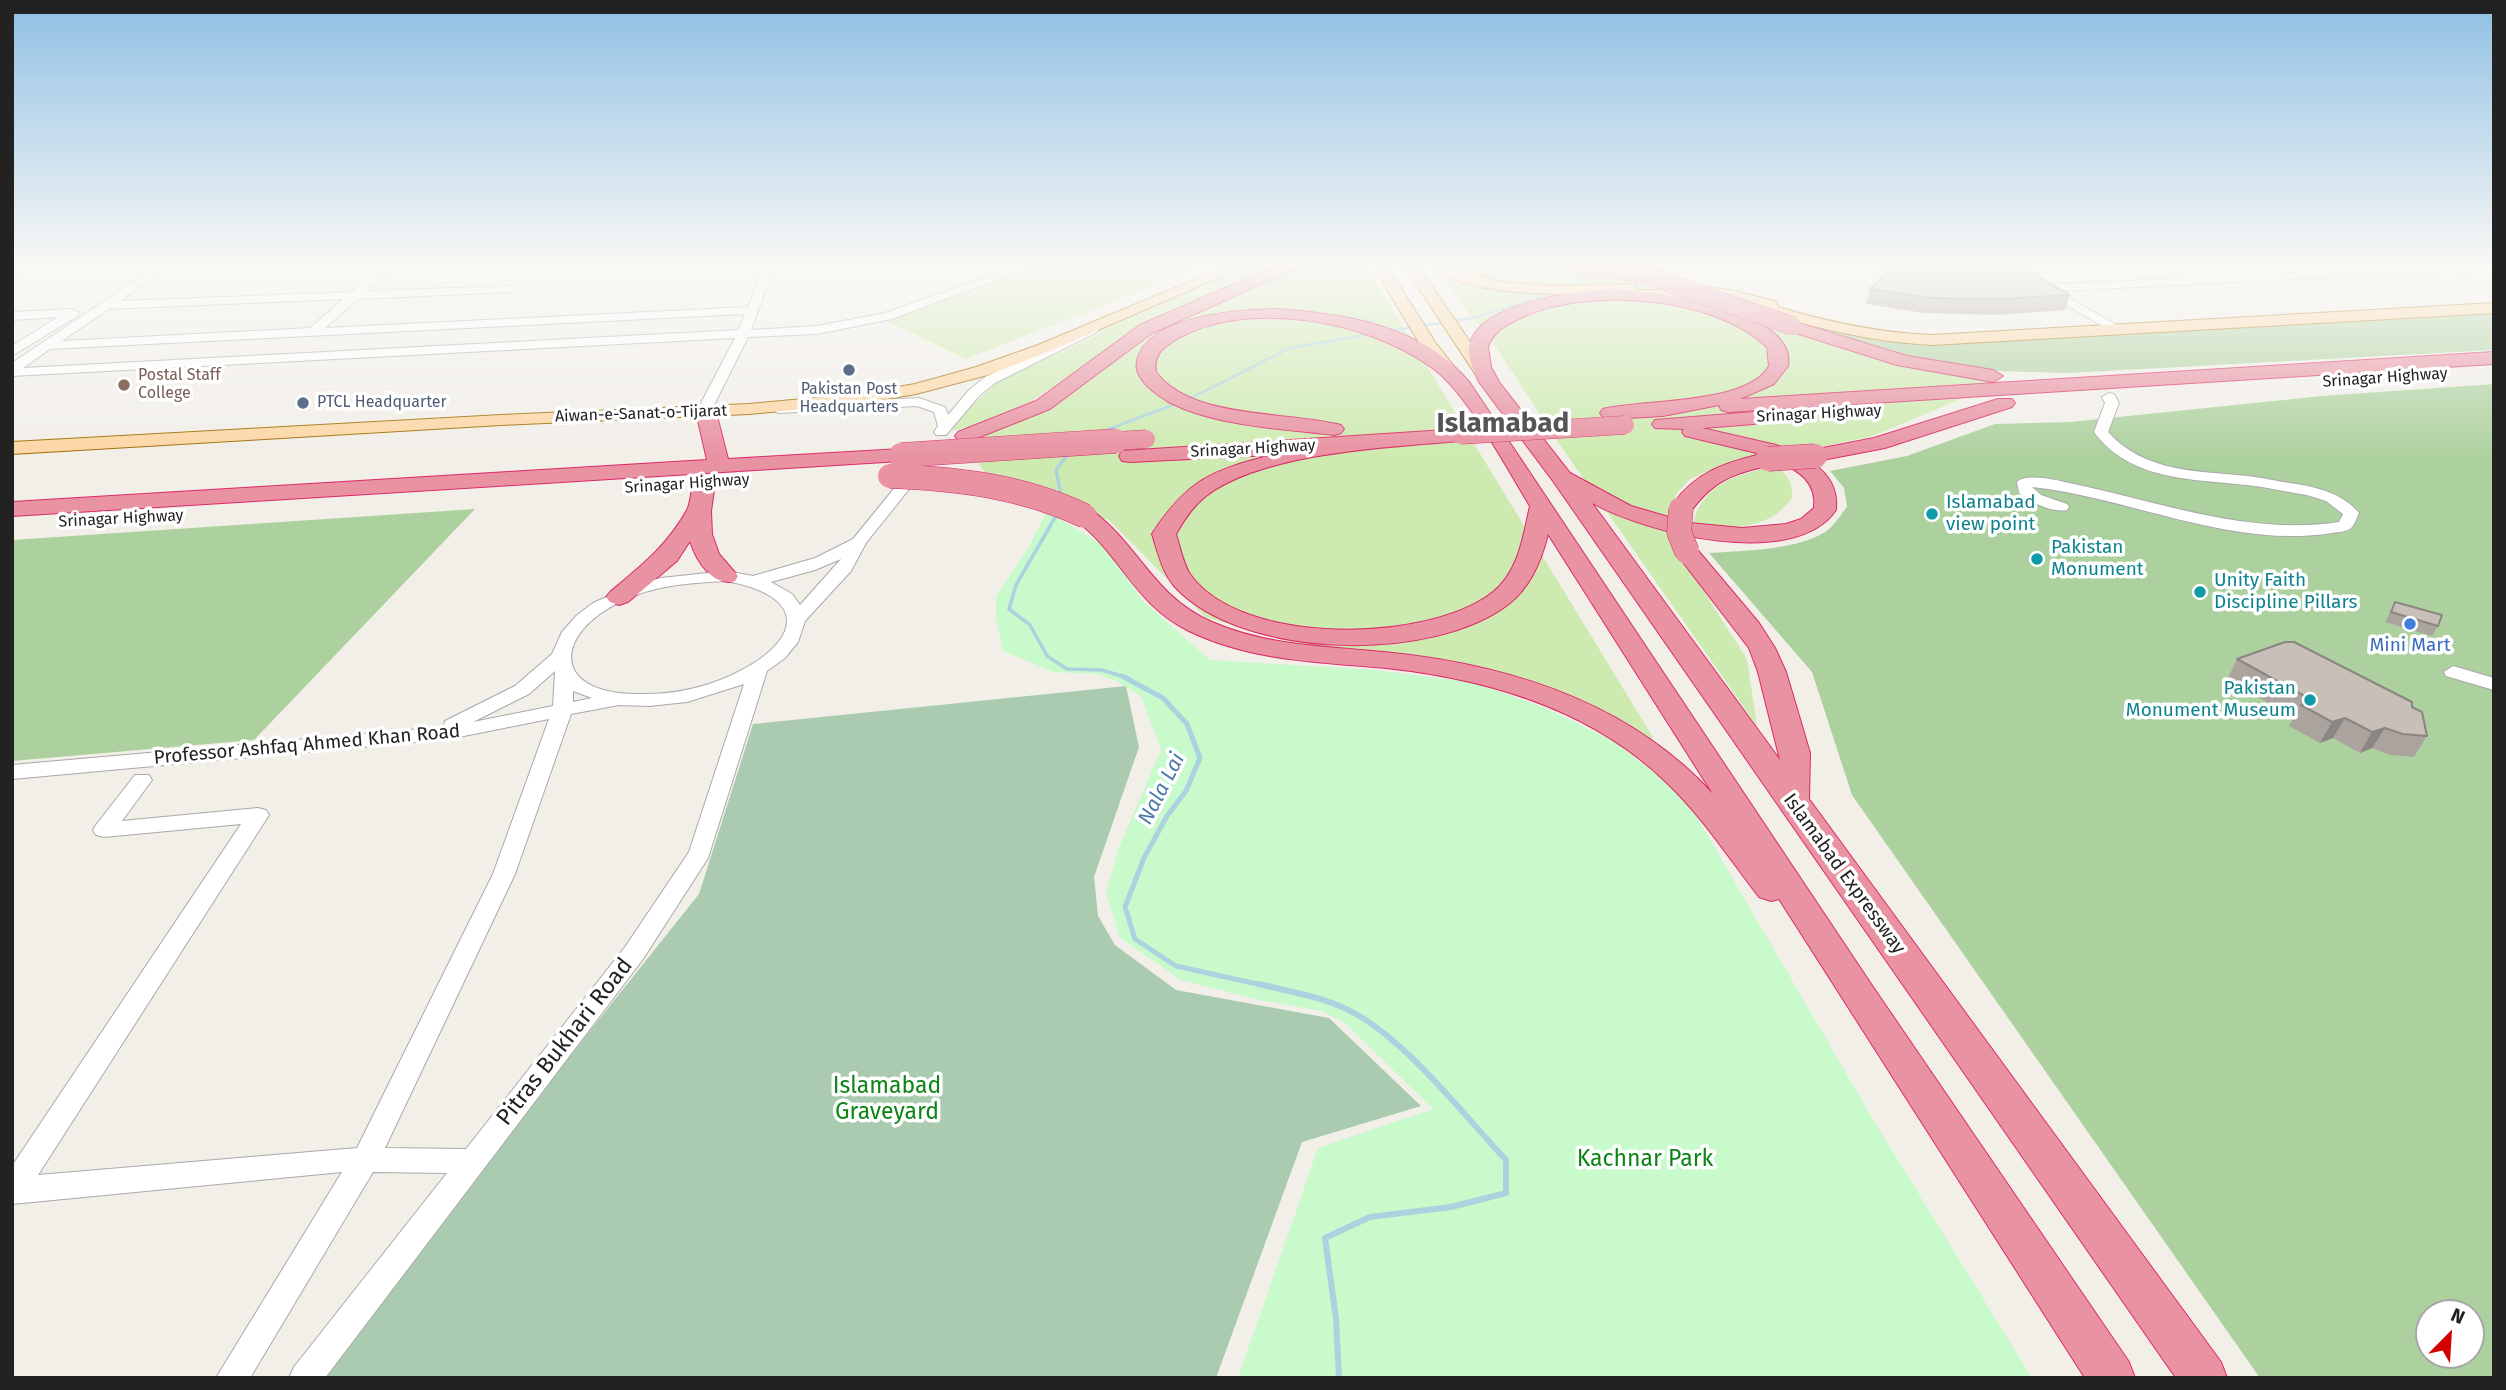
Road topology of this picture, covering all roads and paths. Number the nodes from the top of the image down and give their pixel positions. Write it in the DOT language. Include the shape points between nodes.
graph roads {
  1 [pos="50,328"];
  2 [pos="70,328"];
  3 [pos="318,328"];
  4 [pos="395,328"];
  5 [pos="745,328"];
  6 [pos="831,328"];
  7 [pos="1073,328"];
  8 [pos="1088,328"];
  9 [pos="1095,328"];
  10 [pos="1149,328"];
  11 [pos="1183,328"];
  12 [pos="1370,328"];
  13 [pos="1418,328"];
  14 [pos="1449,328"];
  15 [pos="1492,328"];
  16 [pos="1752,328"];
  17 [pos="1798,328"];
  18 [pos="1832,328"];
  19 [pos="1864,328"];
  20 [pos="1956,328"];
  21 [pos="2113,328"];
  22 [pos="2152,328"];
  23 [pos="2116,330"];
  24 [pos="313,332"];
  25 [pos="743,334"];
  26 [pos="48,345"];
  27 [pos="15,349"];
  28 [pos="2494,358"];
  29 [pos="991,363"];
  30 [pos="1466,363"];
  31 [pos="12,370"];
  32 [pos="2494,372"];
  33 [pos="2081,382"];
  34 [pos="2109,397"];
  35 [pos="2005,403"];
  36 [pos="707,407"];
  37 [pos="749,410"];
  38 [pos="1632,419"];
  39 [pos="1337,437"];
  40 [pos="12,440"];
  41 [pos="12,449"];
  42 [pos="902,466"];
  43 [pos="711,475"];
  44 [pos="1561,476"];
  45 [pos="1541,506"];
  46 [pos="2061,507"];
  47 [pos="12,509"];
  48 [pos="699,509"];
  49 [pos="12,525"];
  50 [pos="859,542"];
  51 [pos="726,576"];
  52 [pos="755,580"];
  53 [pos="619,597"];
  54 [pos="797,619"];
  55 [pos="562,664"];
  56 [pos="758,669"];
  57 [pos="2453,672"];
  58 [pos="2494,684"];
  59 [pos="618,699"];
  60 [pos="563,708"];
  61 [pos="432,734"];
  62 [pos="12,772"];
  63 [pos="142,780"];
  64 [pos="1793,803"];
  65 [pos="1860,997"];
  66 [pos="365,1160"];
  67 [pos="472,1161"];
  68 [pos="13,1190"];
  69 [pos="232,1378"];
  70 [pos="305,1378"];
  71 [pos="2112,1378"];
  72 [pos="2204,1378"];
  1 -- 27 [label="street"];
  2 -- 26 [label="street"];
  3 -- 24 [label="street"];
  4 -- 24 [label="street"];
  5 -- 25 [label="street"];
  6 -- 25 [label="street"];
  7 -- 29 [label="main road, Aiwan-e-Sanat-o-Tijarat"];
  8 -- 29 [label="main road, Aiwan-e-Sanat-o-Tijarat"];
  9 -- 37 [label="street" via="989,380 942,431 940,410 919,402"];
  10 -- 42 [label="highway" via="1043,405"];
  11 -- 39 [label="highway" via="1158,343 1146,360 1148,374 1164,391 1199,407"];
  12 -- 30 [label="highway"];
  13 -- 30 [label="main road" via="1428,344"];
  14 -- 30 [label="main road"];
  15 -- 30 [label="highway" via="1481,339 1478,353"];
  16 -- 38 [label="highway" via="1768,337 1780,357 1772,377 1755,387"];
  17 -- 33 [label="highway, bridge" via="1930,366"];
  18 -- 23 [label="main road" via="1903,339"];
  19 -- 20 [label="main road"];
  21 -- 23 [label="street"];
  22 -- 23 [label="main road"];
  24 -- 26 [label="street"];
  25 -- 31 [label="street"];
  25 -- 36 [label="street"];
  26 -- 31 [label="street"];
  28 -- 33 [label="highway, Srinagar Highway"];
  29 -- 36 [label="main road, Aiwan-e-Sanat-o-Tijarat" via="856,392"];
  29 -- 37 [label="main road, Aiwan-e-Sanat-o-Tijarat" via="946,382 887,394"];
  30 -- 44 [label="highway, Islamabad Expressway"];
  30 -- 45 [label="highway" via="1497,437"];
  32 -- 34 [label="highway, Srinagar Highway"];
  33 -- 38 [label="highway, Srinagar Highway"];
  34 -- 35 [label="highway, Srinagar Highway"];
  34 -- 46 [label="street" via="2112,403 2101,432 2124,455 2174,471 2309,491 2331,498 2351,513 2345,526 2298,532 2224,522 2053,483 2025,482 2024,489 2035,498"];
  35 -- 38 [label="highway, Srinagar Highway"];
  35 -- 64 [label="highway, bridge" via="1878,444 1734,467 1708,477 1681,509 1679,540 1751,629 1772,672 1794,753"];
  36 -- 37 [label="main road, Aiwan-e-Sanat-o-Tijarat"];
  36 -- 40 [label="main road, Aiwan-e-Sanat-o-Tijarat"];
  36 -- 41 [label="main road, Aiwan-e-Sanat-o-Tijarat"];
  36 -- 43 [label="highway"];
  38 -- 39 [label="highway, Srinagar Highway, bridge"];
  38 -- 44 [label="highway" via="1790,458 1817,478 1826,494 1825,510 1810,523 1789,529 1753,534 1701,532 1625,511"];
  39 -- 42 [label="highway, Srinagar Highway" via="1130,456"];
  39 -- 42 [label="highway, Srinagar Highway, bridge" via="1146,439"];
  39 -- 45 [label="highway" via="1199,490 1164,534 1182,580 1214,607 1248,623 1335,637 1392,635 1474,616 1503,596 1532,555"];
  42 -- 43 [label="highway, Srinagar Highway"];
  42 -- 50 [label="street"];
  42 -- 65 [label="highway, bridge" via="1005,486 1085,516 1109,535 1164,605 1216,633 1275,651 1404,662 1486,676 1538,692 1632,739 1679,776"];
  43 -- 47 [label="highway, Srinagar Highway"];
  43 -- 48 [label="highway"];
  43 -- 49 [label="highway, Srinagar Highway"];
  44 -- 64 [label="highway, Islamabad Expressway"];
  45 -- 65 [label="highway"];
  48 -- 51 [label="highway" via="704,552"];
  48 -- 53 [label="highway" via="668,556"];
  50 -- 52 [label="street" via="825,562"];
  50 -- 54 [label="street" via="845,567"];
  51 -- 52 [label="street"];
  51 -- 53 [label="street" via="654,584"];
  52 -- 54 [label="street" via="787,596"];
  53 -- 55 [label="street" via="582,620 566,638"];
  54 -- 56 [label="street" via="787,645"];
  55 -- 59 [label="street" via="584,689"];
  55 -- 60 [label="street"];
  55 -- 61 [label="street" via="522,690"];
  56 -- 59 [label="street" via="722,686 680,697"];
  56 -- 67 [label="street, Pitras Bukhari Road" via="700,853 634,953"];
  57 -- 58 [label="street"];
  59 -- 60 [label="street"];
  60 -- 61 [label="street, Professor Ashfaq Ahmed Khan Road" via="471,730"];
  60 -- 66 [label="street" via="504,874"];
  61 -- 62 [label="street, Professor Ashfaq Ahmed Khan Road"];
  63 -- 68 [label="street" via="104,830 258,815"];
  64 -- 72 [label="highway, Islamabad Expressway"];
  65 -- 71 [label="highway"];
  66 -- 67 [label="street"];
  66 -- 68 [label="street"];
  66 -- 69 [label="street"];
  67 -- 70 [label="street, Pitras Bukhari Road"];
}
